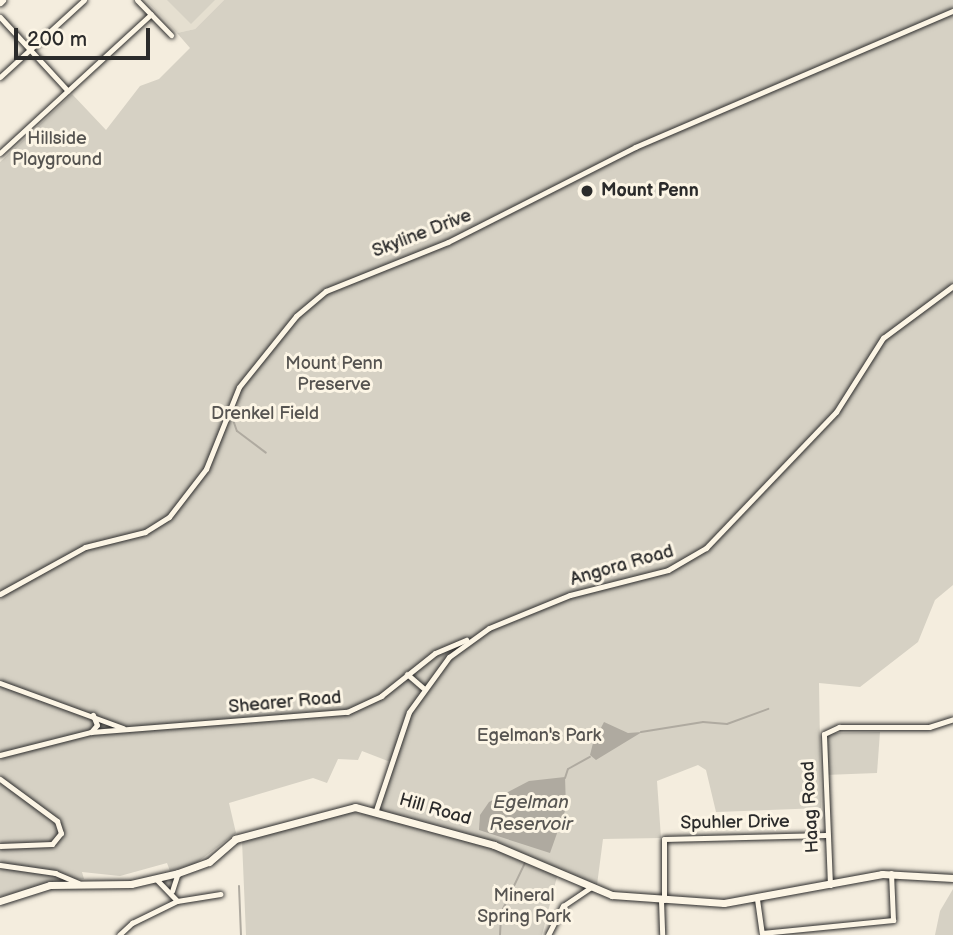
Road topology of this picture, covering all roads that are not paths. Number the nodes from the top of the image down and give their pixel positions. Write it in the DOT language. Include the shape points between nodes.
graph roads {
  1 [pos="84,0"];
  2 [pos="137,0"];
  3 [pos="953,11"];
  4 [pos="150,14"];
  5 [pos="0,18"];
  6 [pos="171,35"];
  7 [pos="30,50"];
  8 [pos="0,77"];
  9 [pos="68,91"];
  10 [pos="0,153"];
  11 [pos="953,286"];
  12 [pos="0,594"];
  13 [pos="469,639"];
  14 [pos="407,674"];
  15 [pos="0,683"];
  16 [pos="423,688"];
  17 [pos="92,714"];
  18 [pos="953,719"];
  19 [pos="123,729"];
  20 [pos="91,732"];
  21 [pos="0,755"];
  22 [pos="0,779"];
  23 [pos="376,810"];
  24 [pos="826,835"];
  25 [pos="0,846"];
  26 [pos="0,865"];
  27 [pos="55,873"];
  28 [pos="178,873"];
  29 [pos="891,873"];
  30 [pos="156,878"];
  31 [pos="953,878"];
  32 [pos="78,883"];
  33 [pos="50,885"];
  34 [pos="830,885"];
  35 [pos="591,887"];
  36 [pos="172,891"];
  37 [pos="219,894"];
  38 [pos="757,899"];
  39 [pos="663,900"];
  40 [pos="0,901"];
  41 [pos="177,901"];
  42 [pos="119,935"];
  43 [pos="548,935"];
  44 [pos="662,935"];
  1 -- 7 [label="street"];
  2 -- 4 [label="street"];
  3 -- 12 [label="street, Skyline Drive" via="631,148 447,242 326,291 296,316 239,387 206,469 170,517 145,532 85,547"];
  4 -- 6 [label="street"];
  4 -- 9 [label="street"];
  5 -- 7 [label="street"];
  7 -- 8 [label="street"];
  7 -- 9 [label="street"];
  9 -- 10 [label="street"];
  11 -- 13 [label="street, Angora Road" via="883,338 836,412 706,548 667,570 570,595"];
  13 -- 14 [label="street, Shearer Road" via="444,648"];
  13 -- 16 [label="street, Angora Road"];
  14 -- 16 [label="street"];
  14 -- 19 [label="street, Shearer Road" via="371,702 336,715"];
  15 -- 17 [label="street" via="56,706"];
  16 -- 23 [label="street, Angora Road" via="404,723"];
  17 -- 19 [label="street"];
  17 -- 20 [label="street" via="97,725"];
  18 -- 24 [label="street, Haag Road" via="929,726 839,727 824,734"];
  19 -- 20 [label="street, Shearer Road"];
  20 -- 21 [label="street, Shearer Road"];
  22 -- 25 [label="street" via="61,828 52,844"];
  23 -- 28 [label="street, Hill Road" via="346,808 234,839 203,865"];
  23 -- 35 [label="street, Hill Road" via="494,845"];
  24 -- 34 [label="street, Haag Road"];
  24 -- 39 [label="street, Spuhler Drive" via="664,839"];
  26 -- 27 [label="street, Hill Road"];
  27 -- 32 [label="street, Hill Road"];
  27 -- 33 [label="street"];
  28 -- 30 [label="street, Hill Road"];
  28 -- 36 [label="street"];
  29 -- 31 [label="street, Hill Road"];
  29 -- 34 [label="street, Hill Road"];
  29 -- 38 [label="street" via="893,920 762,933"];
  30 -- 32 [label="street, Hill Road"];
  30 -- 36 [label="street"];
  32 -- 33 [label="street, Hill Road"];
  33 -- 40 [label="street, Hill Road"];
  34 -- 38 [label="street, Hill Road"];
  35 -- 39 [label="street, Hill Road"];
  35 -- 43 [label="street" via="563,906"];
  36 -- 41 [label="street"];
  37 -- 41 [label="street"];
  38 -- 39 [label="street, Hill Road"];
  39 -- 44 [label="street"];
  41 -- 42 [label="street" via="132,923"];
}
